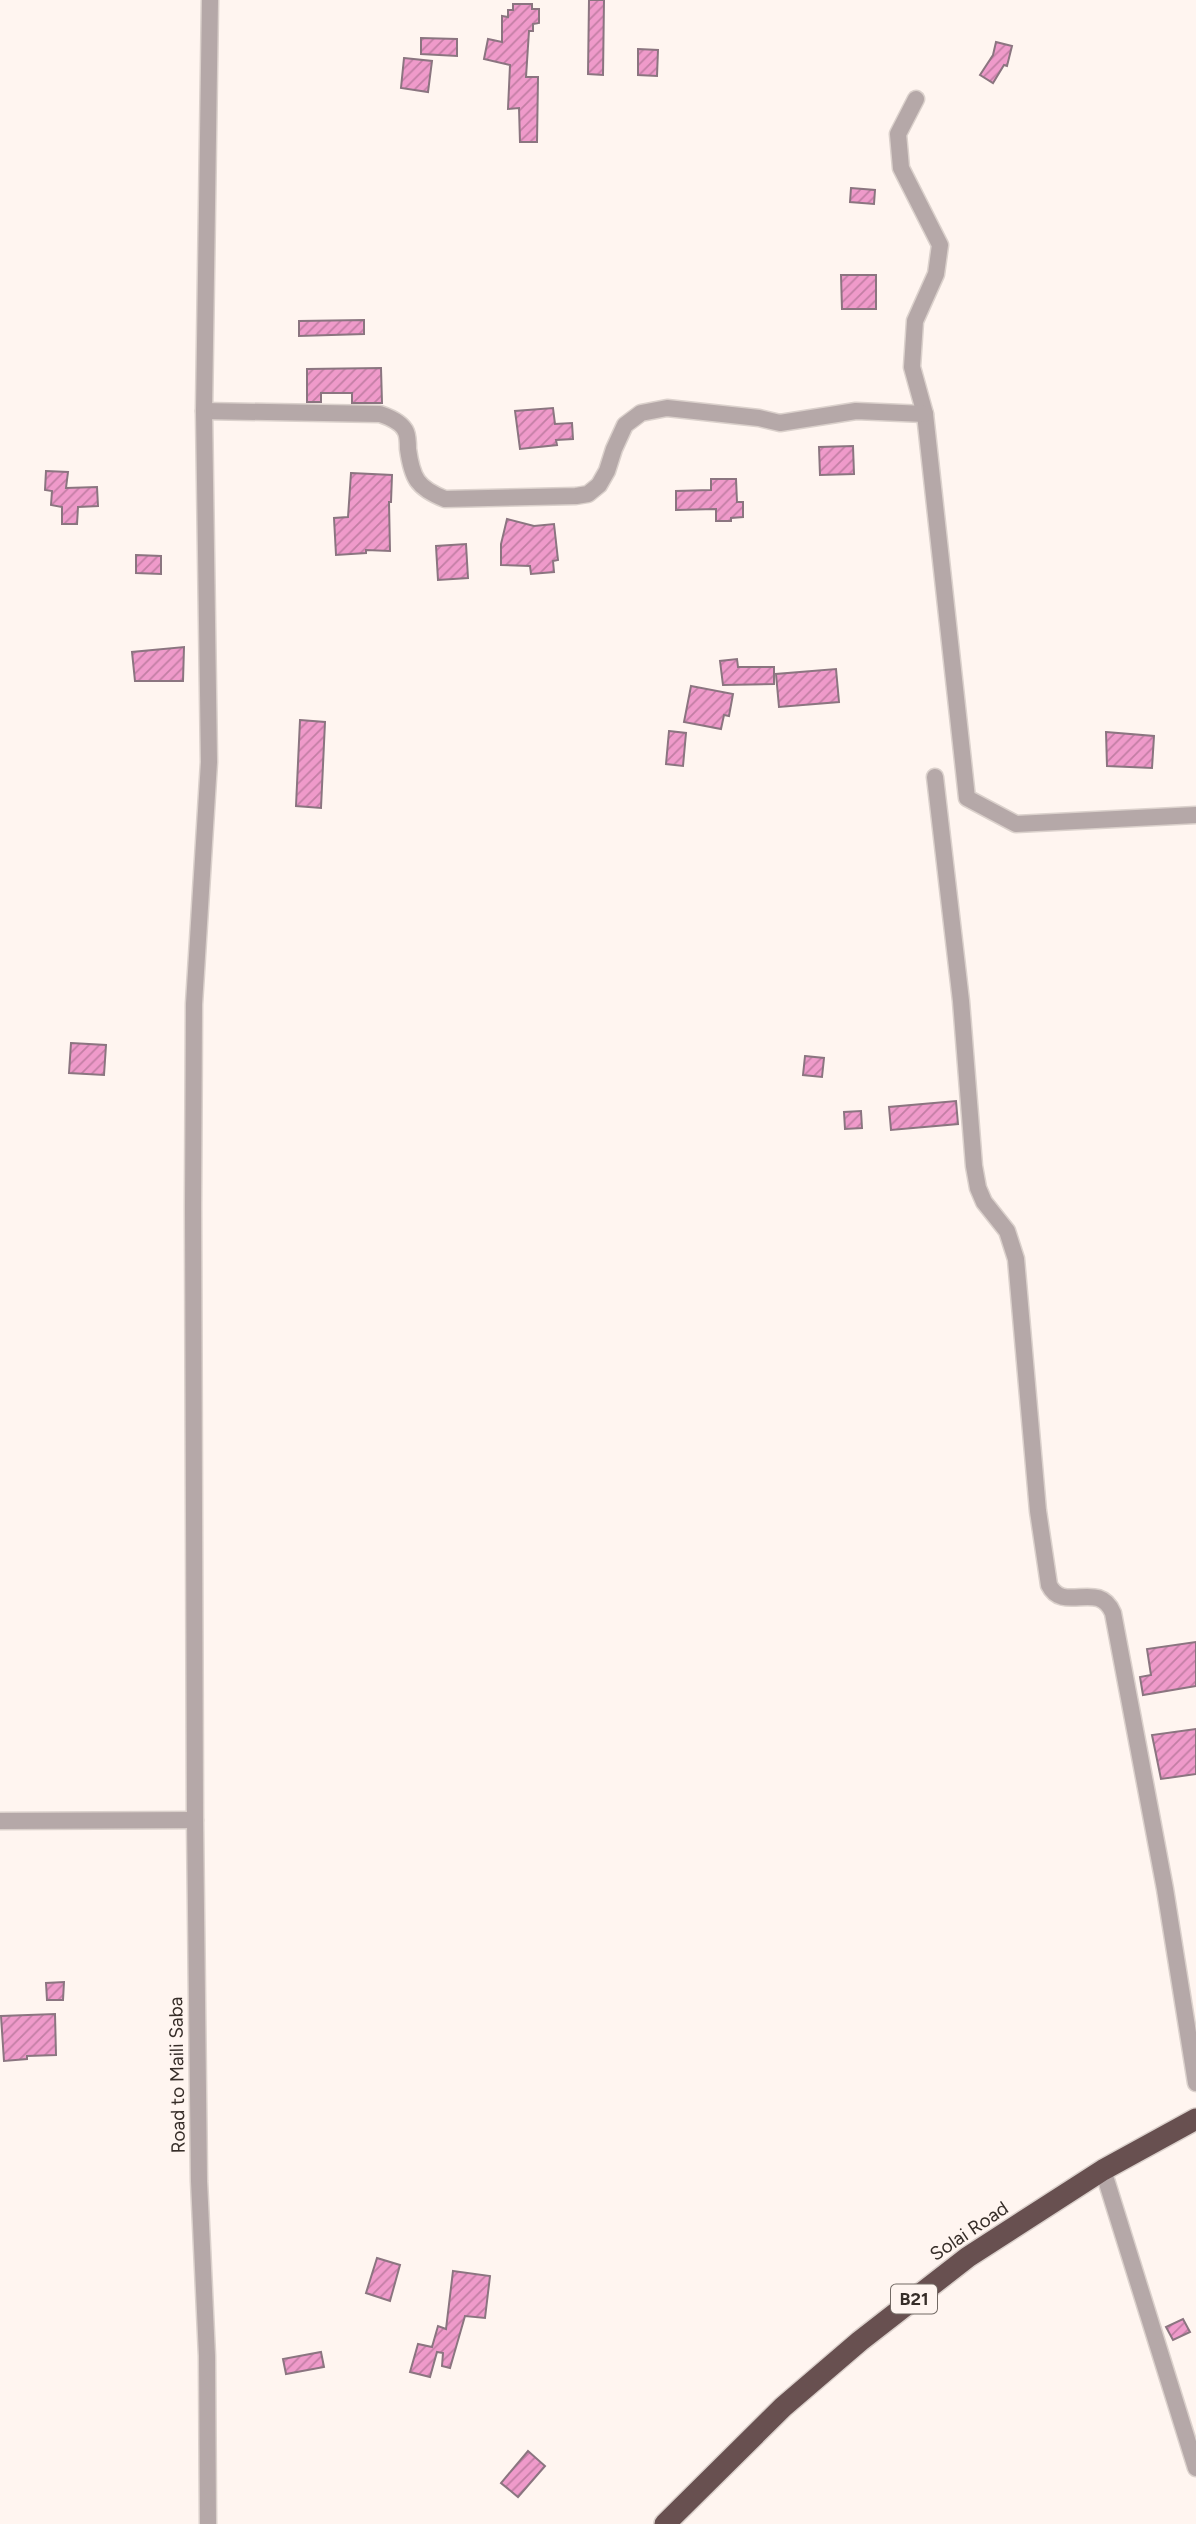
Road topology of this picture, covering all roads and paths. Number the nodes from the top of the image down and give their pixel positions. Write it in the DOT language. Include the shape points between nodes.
graph roads {
  1 [pos="210,0"];
  2 [pos="916,99"];
  3 [pos="204,411"];
  4 [pos="925,414"];
  5 [pos="935,777"];
  6 [pos="1196,815"];
  7 [pos="0,1821"];
  8 [pos="195,1821"];
  9 [pos="1196,2082"];
  10 [pos="1196,2119"];
  11 [pos="1103,2170"];
  12 [pos="1196,2468"];
  13 [pos="208,2524"];
  14 [pos="666,2524"];
  1 -- 3 [label="street, Road to Maili Saba"];
  2 -- 4 [label="street" via="898,134 901,168 940,245 936,274 915,321 912,367"];
  3 -- 4 [label="street" via="380,414 394,419 406,431 417,481 445,499 588,494 607,471 625,425 641,412 667,408 780,423 856,411"];
  3 -- 8 [label="street, Road to Maili Saba" via="209,762 194,1004"];
  4 -- 6 [label="street" via="967,798 1016,824"];
  5 -- 9 [label="street" via="961,1001 974,1166 984,1202 1007,1231 1016,1259 1045,1563 1052,1591 1059,1596 1100,1597 1114,1613"];
  7 -- 8 [label="street"];
  8 -- 13 [label="street, Road to Maili Saba"];
  10 -- 11 [label="highway, Solai Road / B21"];
  11 -- 12 [label="street"];
  11 -- 14 [label="highway, Solai Road / B21" via="968,2257 860,2341 783,2407"];
}
